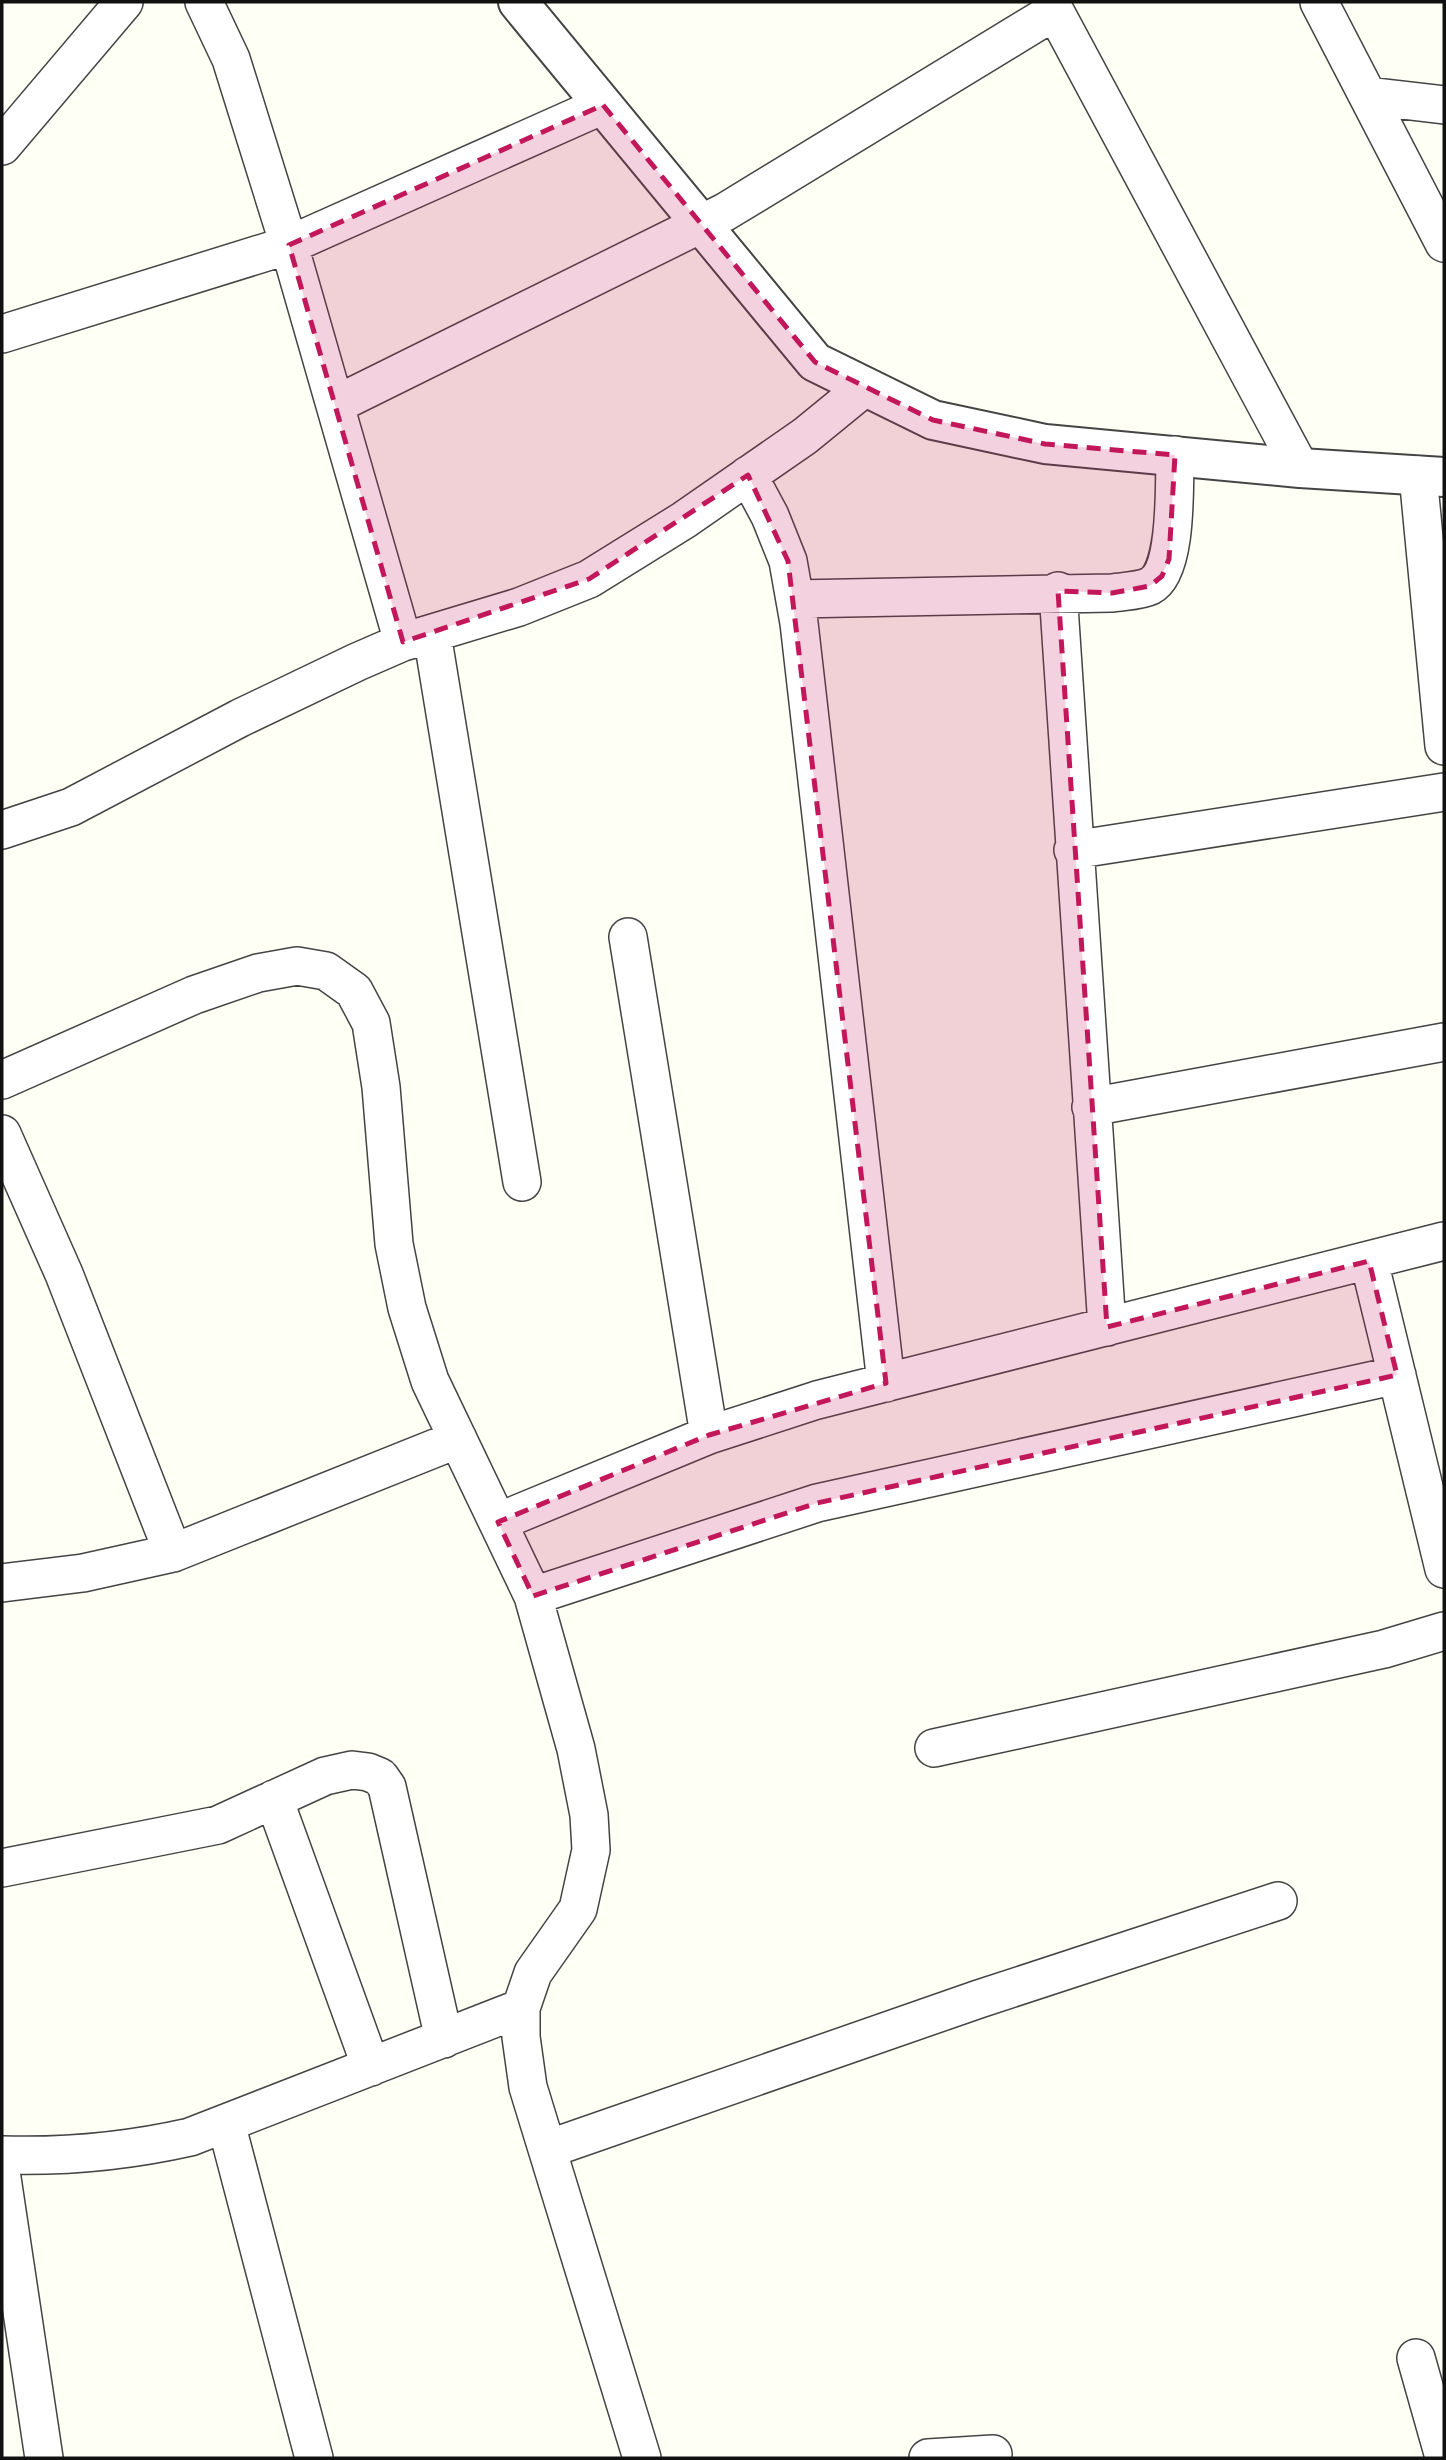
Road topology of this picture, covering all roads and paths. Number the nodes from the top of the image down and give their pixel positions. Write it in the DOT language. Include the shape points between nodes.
graph roads {
  1 [pos="124,2"];
  2 [pos="204,2"];
  3 [pos="518,2"];
  4 [pos="1319,2"];
  5 [pos="1053,6"];
  6 [pos="1368,96"];
  7 [pos="603,105"];
  8 [pos="1444,105"];
  9 [pos="2,146"];
  10 [pos="701,223"];
  11 [pos="1444,243"];
  12 [pos="289,245"];
  13 [pos="2,334"];
  14 [pos="864,387"];
  15 [pos="335,405"];
  16 [pos="1175,455"];
  17 [pos="1300,468"];
  18 [pos="748,475"];
  19 [pos="1431,476"];
  20 [pos="1058,592"];
  21 [pos="794,599"];
  22 [pos="417,638"];
  23 [pos="1444,746"];
  24 [pos="1444,792"];
  25 [pos="2,830"];
  26 [pos="1073,850"];
  27 [pos="628,937"];
  28 [pos="1444,1042"];
  29 [pos="2,1080"];
  30 [pos="1091,1107"];
  31 [pos="2,1134"];
  32 [pos="522,1182"];
  33 [pos="1444,1241"];
  34 [pos="1369,1261"];
  35 [pos="1107,1327"];
  36 [pos="1397,1374"];
  37 [pos="886,1383"];
  38 [pos="709,1436"];
  39 [pos="458,1438"];
  40 [pos="1429,1438"];
  41 [pos="498,1522"];
  42 [pos="173,1553"];
  43 [pos="1444,1569"];
  44 [pos="2,1583"];
  45 [pos="533,1596"];
  46 [pos="1444,1631"];
  47 [pos="934,1748"];
  48 [pos="274,1799"];
  49 [pos="2,1868"];
  50 [pos="1278,1901"];
  51 [pos="521,2008"];
  52 [pos="444,2039"];
  53 [pos="371,2067"];
  54 [pos="226,2123"];
  55 [pos="548,2149"];
  56 [pos="2,2155"];
  57 [pos="2,2178"];
  58 [pos="1416,2358"];
  59 [pos="993,2454"];
  60 [pos="1444,2457"];
  61 [pos="44,2458"];
  62 [pos="314,2458"];
  63 [pos="642,2458"];
  64 [pos="928,2458"];
  1 -- 9 [label="street"];
  2 -- 12 [label="street" via="231,59"];
  3 -- 7 [label="street"];
  4 -- 6 [label="street"];
  5 -- 10 [label="street"];
  5 -- 17 [label="street"];
  6 -- 8 [label="street"];
  6 -- 11 [label="street"];
  7 -- 10 [label="street"];
  7 -- 12 [label="street"];
  10 -- 14 [label="street" via="816,362"];
  10 -- 15 [label="street"];
  12 -- 13 [label="street"];
  12 -- 15 [label="street"];
  14 -- 16 [label="street" via="933,420 1045,444"];
  14 -- 18 [label="street"];
  15 -- 22 [label="street"];
  16 -- 17 [label="street"];
  16 -- 20 [label="street" via="1169,559 1162,576 1150,586 1112,593"];
  17 -- 19 [label="street"];
  18 -- 21 [label="street" via="788,561"];
  18 -- 22 [label="street" via="589,579 519,607"];
  19 -- 23 [label="street"];
  20 -- 21 [label="street"];
  20 -- 26 [label="street"];
  21 -- 37 [label="street"];
  22 -- 25 [label="street" via="307,684 71,807"];
  22 -- 32 [label="street"];
  24 -- 26 [label="street"];
  26 -- 30 [label="street"];
  27 -- 38 [label="street"];
  28 -- 30 [label="street"];
  29 -- 39 [label="street" via="194,995 258,973 297,966 326,971 354,991 371,1023 394,1244 407,1308 430,1381"];
  30 -- 35 [label="street"];
  31 -- 42 [label="street" via="69,1286"];
  33 -- 34 [label="street"];
  34 -- 35 [label="street"];
  34 -- 36 [label="street"];
  35 -- 37 [label="street"];
  36 -- 40 [label="street"];
  36 -- 45 [label="street" via="817,1503"];
  37 -- 38 [label="street" via="817,1400"];
  38 -- 41 [label="street"];
  39 -- 41 [label="street"];
  39 -- 42 [label="street"];
  40 -- 43 [label="street"];
  41 -- 45 [label="street"];
  42 -- 44 [label="street" via="83,1573"];
  45 -- 51 [label="street" via="576,1749 591,1850 578,1909 533,1973"];
  46 -- 47 [label="street" via="1384,1649"];
  48 -- 49 [label="street" via="248,1814 191,1832"];
  48 -- 52 [label="street" via="325,1776 352,1770 380,1777 387,1787"];
  48 -- 53 [label="street"];
  50 -- 55 [label="street"];
  51 -- 52 [label="street"];
  51 -- 55 [label="street" via="528,2087"];
  52 -- 53 [label="street"];
  53 -- 54 [label="street"];
  54 -- 56 [label="street" via="136,2149 50,2157"];
  54 -- 62 [label="street"];
  55 -- 63 [label="street"];
  57 -- 61 [label="street"];
  58 -- 60 [label="street"];
  59 -- 64 [label="street"];
}
